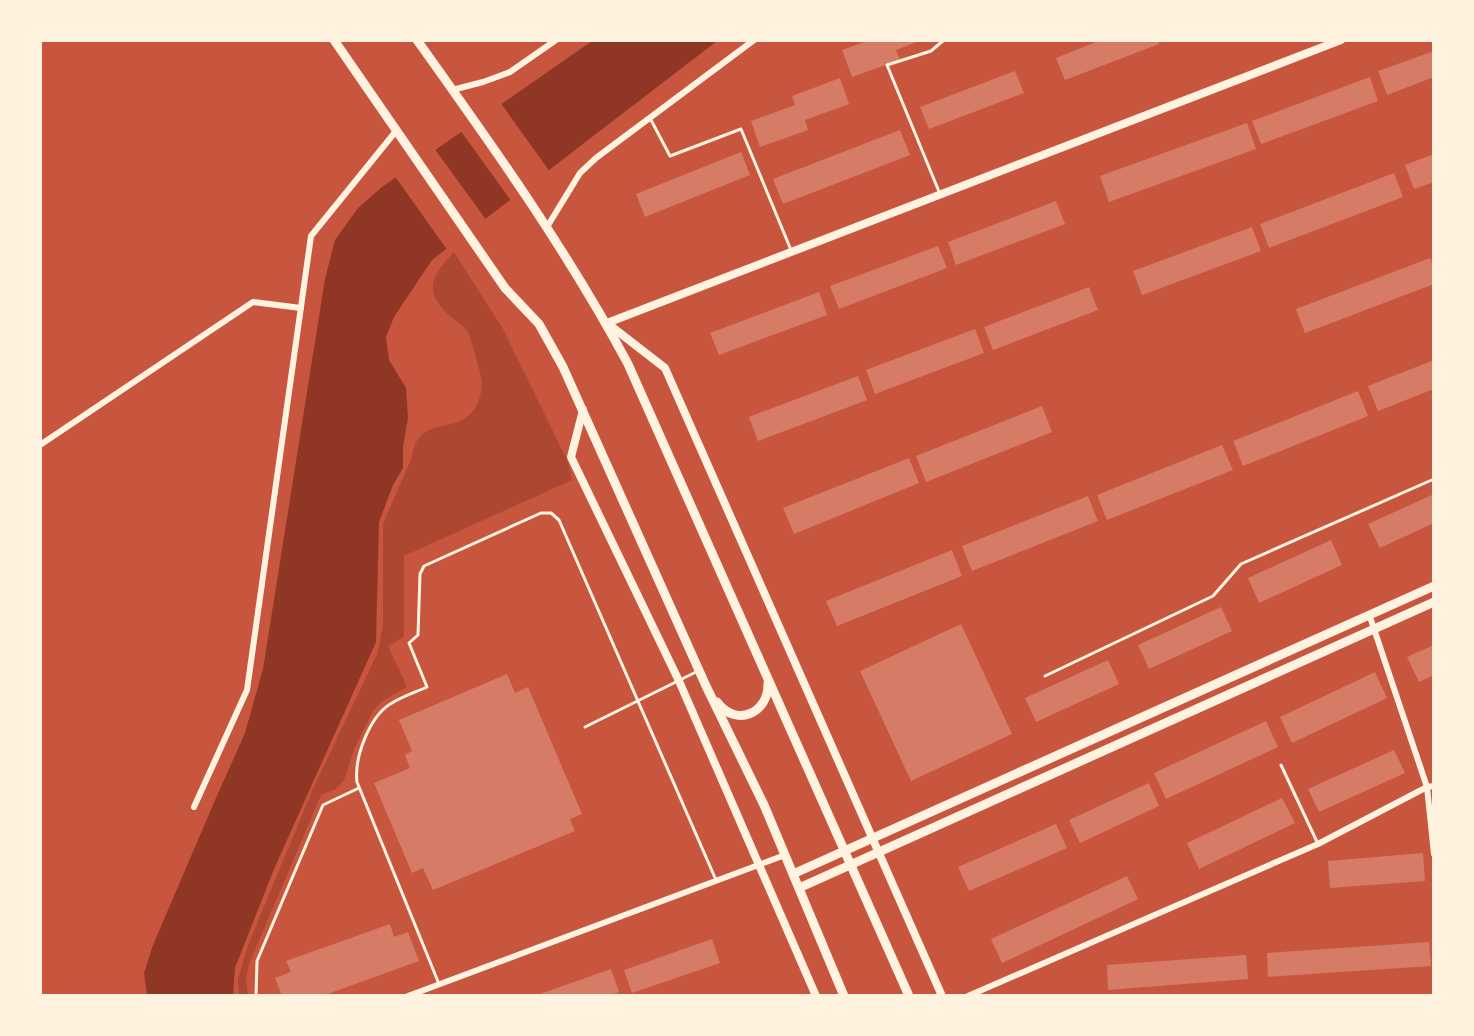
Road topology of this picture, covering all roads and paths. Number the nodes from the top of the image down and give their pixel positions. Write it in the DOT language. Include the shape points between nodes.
graph roads {
  1 [pos="334,40"];
  2 [pos="342,40"];
  3 [pos="417,40"];
  4 [pos="556,40"];
  5 [pos="754,40"];
  6 [pos="944,40"];
  7 [pos="1341,40"];
  8 [pos="344,55"];
  9 [pos="452,90"];
  10 [pos="649,117"];
  11 [pos="396,131"];
  12 [pos="941,195"];
  13 [pos="544,223"];
  14 [pos="791,252"];
  15 [pos="301,308"];
  16 [pos="607,323"];
  17 [pos="583,410"];
  18 [pos="40,445"];
  19 [pos="1434,480"];
  20 [pos="1434,586"];
  21 [pos="1434,602"];
  22 [pos="1369,614"];
  23 [pos="1374,628"];
  24 [pos="764,669"];
  25 [pos="699,671"];
  26 [pos="1045,676"];
  27 [pos="679,681"];
  28 [pos="706,686"];
  29 [pos="638,701"];
  30 [pos="585,727"];
  31 [pos="1281,765"];
  32 [pos="1430,787"];
  33 [pos="359,788"];
  34 [pos="194,807"];
  35 [pos="872,838"];
  36 [pos="1318,844"];
  37 [pos="845,850"];
  38 [pos="878,852"];
  39 [pos="1434,854"];
  40 [pos="785,855"];
  41 [pos="759,864"];
  42 [pos="851,864"];
  43 [pos="793,874"];
  44 [pos="716,880"];
  45 [pos="799,888"];
  46 [pos="439,984"];
  47 [pos="256,996"];
  48 [pos="408,996"];
  49 [pos="816,996"];
  50 [pos="844,996"];
  51 [pos="909,996"];
  52 [pos="942,996"];
  53 [pos="968,996"];
  1 -- 8 [label="main road"];
  2 -- 8 [label="main road"];
  3 -- 9 [label="main road"];
  4 -- 9 [label="street" via="510,72"];
  5 -- 10 [label="street"];
  6 -- 12 [label="lane" via="931,51 887,65"];
  7 -- 12 [label="street"];
  8 -- 11 [label="main road"];
  9 -- 13 [label="main road"];
  10 -- 13 [label="street" via="580,173"];
  10 -- 14 [label="lane" via="670,156 741,129"];
  11 -- 15 [label="street" via="311,236"];
  11 -- 17 [label="main road" via="505,288 539,324"];
  12 -- 14 [label="street"];
  13 -- 16 [label="main road"];
  14 -- 16 [label="street"];
  15 -- 18 [label="street" via="253,302"];
  15 -- 34 [label="street" via="247,690"];
  16 -- 24 [label="main road"];
  16 -- 35 [label="street" via="665,368"];
  17 -- 25 [label="main road"];
  17 -- 27 [label="street" via="571,457"];
  19 -- 26 [label="lane" via="1240,564 1213,596"];
  20 -- 22 [label="main road"];
  21 -- 23 [label="main road"];
  22 -- 23 [label="street"];
  22 -- 35 [label="main road"];
  23 -- 32 [label="street"];
  23 -- 38 [label="main road"];
  24 -- 28 [label="main road" via="768,684 765,700 745,715 737,716 721,708"];
  24 -- 37 [label="main road"];
  25 -- 27 [label="lane"];
  25 -- 28 [label="main road"];
  27 -- 29 [label="lane"];
  27 -- 41 [label="street"];
  28 -- 40 [label="main road" via="765,805"];
  29 -- 30 [label="lane"];
  29 -- 33 [label="lane" via="559,520 551,513 541,513 422,569 418,633 409,643 427,687 392,703 377,717 358,757"];
  29 -- 44 [label="lane"];
  31 -- 36 [label="lane"];
  32 -- 36 [label="street"];
  32 -- 39 [label="street"];
  33 -- 46 [label="lane"];
  33 -- 47 [label="lane" via="323,805 257,961"];
  35 -- 37 [label="main road"];
  35 -- 38 [label="street"];
  36 -- 53 [label="street"];
  37 -- 42 [label="main road"];
  37 -- 43 [label="main road"];
  38 -- 42 [label="main road"];
  38 -- 52 [label="street"];
  40 -- 41 [label="street"];
  40 -- 43 [label="main road"];
  41 -- 44 [label="street"];
  41 -- 49 [label="street"];
  42 -- 45 [label="main road"];
  42 -- 51 [label="main road"];
  43 -- 45 [label="main road"];
  44 -- 46 [label="street"];
  45 -- 50 [label="main road"];
  46 -- 48 [label="street"];
}
